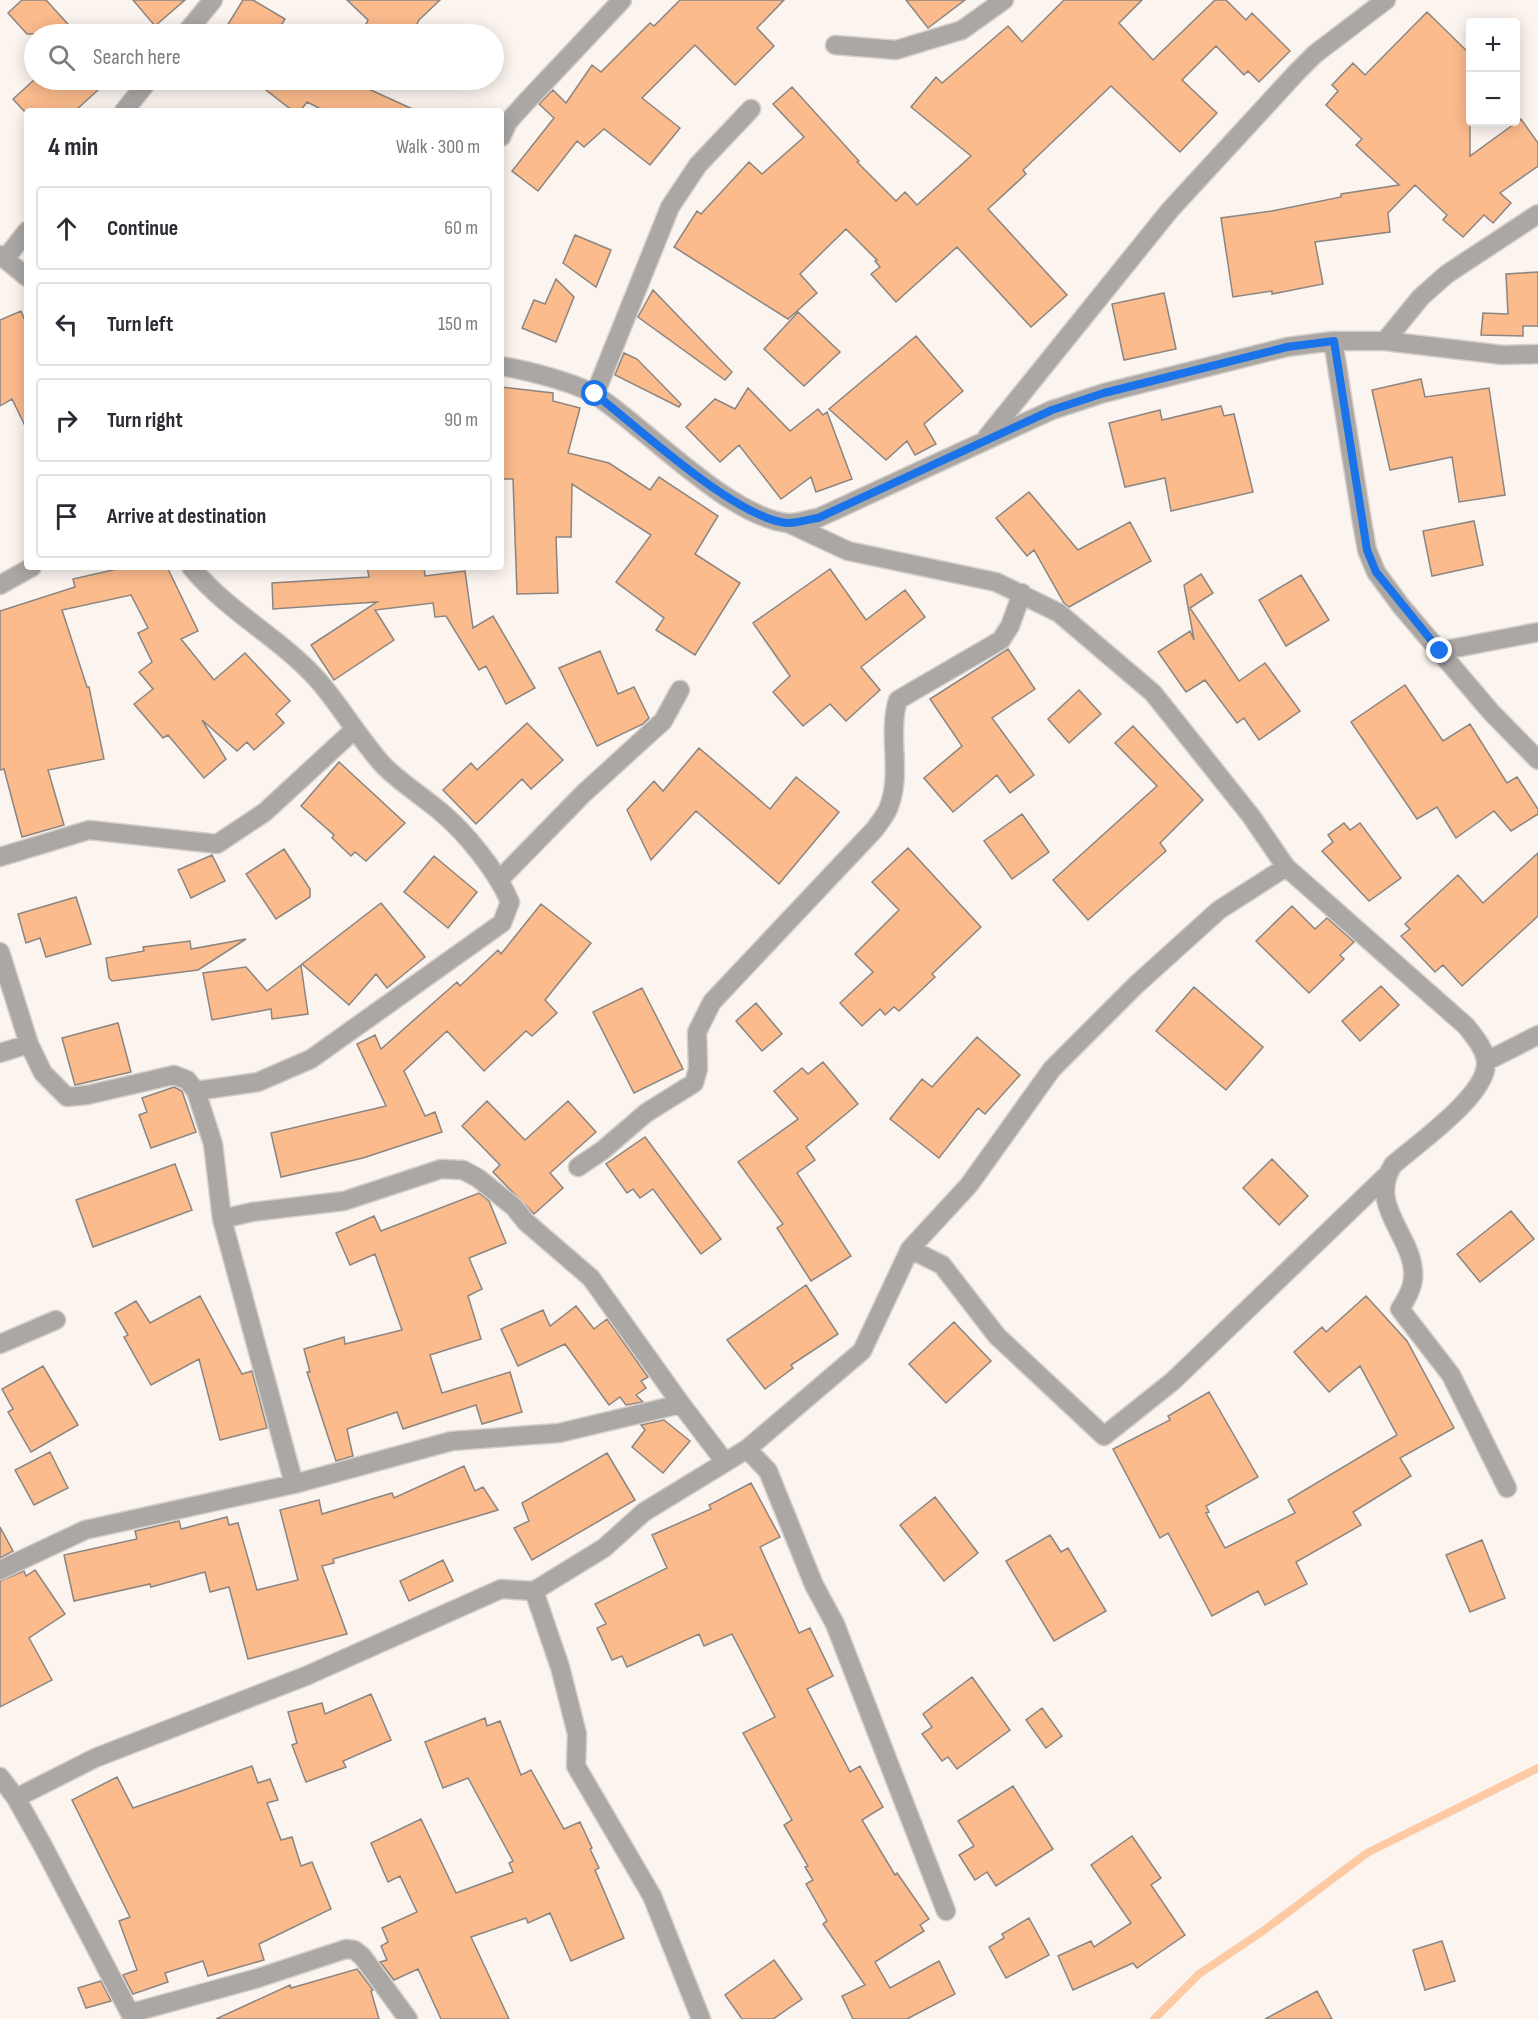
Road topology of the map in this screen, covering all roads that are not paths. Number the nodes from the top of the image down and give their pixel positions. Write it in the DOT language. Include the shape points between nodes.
graph roads {
  1 [pos="213,0"];
  2 [pos="622,0"];
  3 [pos="1004,0"];
  4 [pos="1386,0"];
  5 [pos="193,24"];
  6 [pos="835,45"];
  7 [pos="141,90"];
  8 [pos="126,108"];
  9 [pos="751,109"];
  10 [pos="504,131"];
  11 [pos="1538,214"];
  12 [pos="24,234"];
  13 [pos="2,257"];
  14 [pos="24,275"];
  15 [pos="1334,341"];
  16 [pos="1385,341"];
  17 [pos="1538,354"];
  18 [pos="504,366"];
  19 [pos="595,394"];
  20 [pos="984,441"];
  21 [pos="788,523"];
  22 [pos="27,570"];
  23 [pos="194,570"];
  24 [pos="0,585"];
  25 [pos="1022,593"];
  26 [pos="1538,632"];
  27 [pos="1440,651"];
  28 [pos="680,690"];
  29 [pos="355,729"];
  30 [pos="1538,760"];
  31 [pos="0,857"];
  32 [pos="1286,867"];
  33 [pos="500,879"];
  34 [pos="0,952"];
  35 [pos="1538,1035"];
  36 [pos="29,1044"];
  37 [pos="0,1053"];
  38 [pos="1486,1061"];
  39 [pos="196,1091"];
  40 [pos="578,1167"];
  41 [pos="1385,1178"];
  42 [pos="222,1219"];
  43 [pos="910,1249"];
  44 [pos="56,1320"];
  45 [pos="0,1344"];
  46 [pos="681,1404"];
  47 [pos="747,1449"];
  48 [pos="725,1462"];
  49 [pos="294,1484"];
  50 [pos="1508,1488"];
  51 [pos="0,1570"];
  52 [pos="534,1591"];
  53 [pos="0,1777"];
  54 [pos="16,1798"];
  55 [pos="946,1911"];
  56 [pos="132,2016"];
  57 [pos="408,2019"];
  58 [pos="701,2019"];
  1 -- 5 [label="street"];
  2 -- 10 [label="street"];
  3 -- 6 [label="street" via="962,30 896,50"];
  4 -- 20 [label="street" via="1315,54 1170,210"];
  7 -- 8 [label="street"];
  9 -- 19 [label="street" via="698,165 670,207"];
  11 -- 16 [label="street" via="1447,274 1421,297"];
  12 -- 13 [label="street"];
  13 -- 14 [label="street"];
  15 -- 16 [label="street"];
  15 -- 20 [label="street" via="1287,347 1104,393 1052,410"];
  15 -- 27 [label="street" via="1367,550 1376,572"];
  16 -- 17 [label="street" via="1503,356"];
  18 -- 19 [label="street" via="524,369"];
  19 -- 21 [label="street" via="728,498 761,516"];
  20 -- 21 [label="street" via="818,518"];
  21 -- 25 [label="street" via="848,552 996,582"];
  22 -- 24 [label="street"];
  23 -- 29 [label="street" via="223,602 317,679"];
  25 -- 32 [label="street" via="1059,613 1153,693 1251,816"];
  25 -- 40 [label="street" via="1001,640 898,700 893,716 894,780 888,808 875,829 712,1002 697,1032 698,1069 694,1083 646,1113"];
  26 -- 27 [label="street"];
  27 -- 30 [label="street"];
  28 -- 33 [label="street" via="663,721 584,793"];
  29 -- 31 [label="street" via="266,812 217,844 89,830"];
  29 -- 33 [label="street" via="383,764 443,813"];
  32 -- 38 [label="street" via="1466,1026"];
  32 -- 43 [label="street" via="1219,910 1136,984 1060,1060 969,1185"];
  33 -- 39 [label="street" via="510,902 501,923 311,1059 258,1082"];
  34 -- 36 [label="street"];
  35 -- 38 [label="street"];
  36 -- 37 [label="street"];
  36 -- 39 [label="street" via="43,1073 67,1096 174,1075 187,1080"];
  38 -- 41 [label="street" via="1484,1078 1474,1094 1394,1165"];
  39 -- 42 [label="street" via="213,1144"];
  41 -- 43 [label="street" via="1173,1381 1104,1436 997,1336 942,1265"];
  41 -- 50 [label="street" via="1384,1195 1411,1262 1413,1279 1400,1309 1451,1375"];
  42 -- 46 [label="street" via="344,1201 441,1169 463,1170 514,1207 591,1278"];
  42 -- 49 [label="street"];
  43 -- 47 [label="street" via="862,1351"];
  44 -- 45 [label="street"];
  46 -- 48 [label="street"];
  46 -- 49 [label="street" via="559,1433 452,1441"];
  47 -- 48 [label="street"];
  47 -- 55 [label="street" via="768,1471 814,1585 835,1624"];
  48 -- 52 [label="street" via="644,1512 604,1548"];
  49 -- 51 [label="street" via="85,1530"];
  52 -- 54 [label="street" via="501,1589 306,1676 95,1758"];
  52 -- 58 [label="street" via="560,1667 577,1734 576,1766 652,1896"];
  53 -- 54 [label="street"];
  54 -- 56 [label="street"];
  56 -- 57 [label="street" via="346,1949 363,1956"];
}
